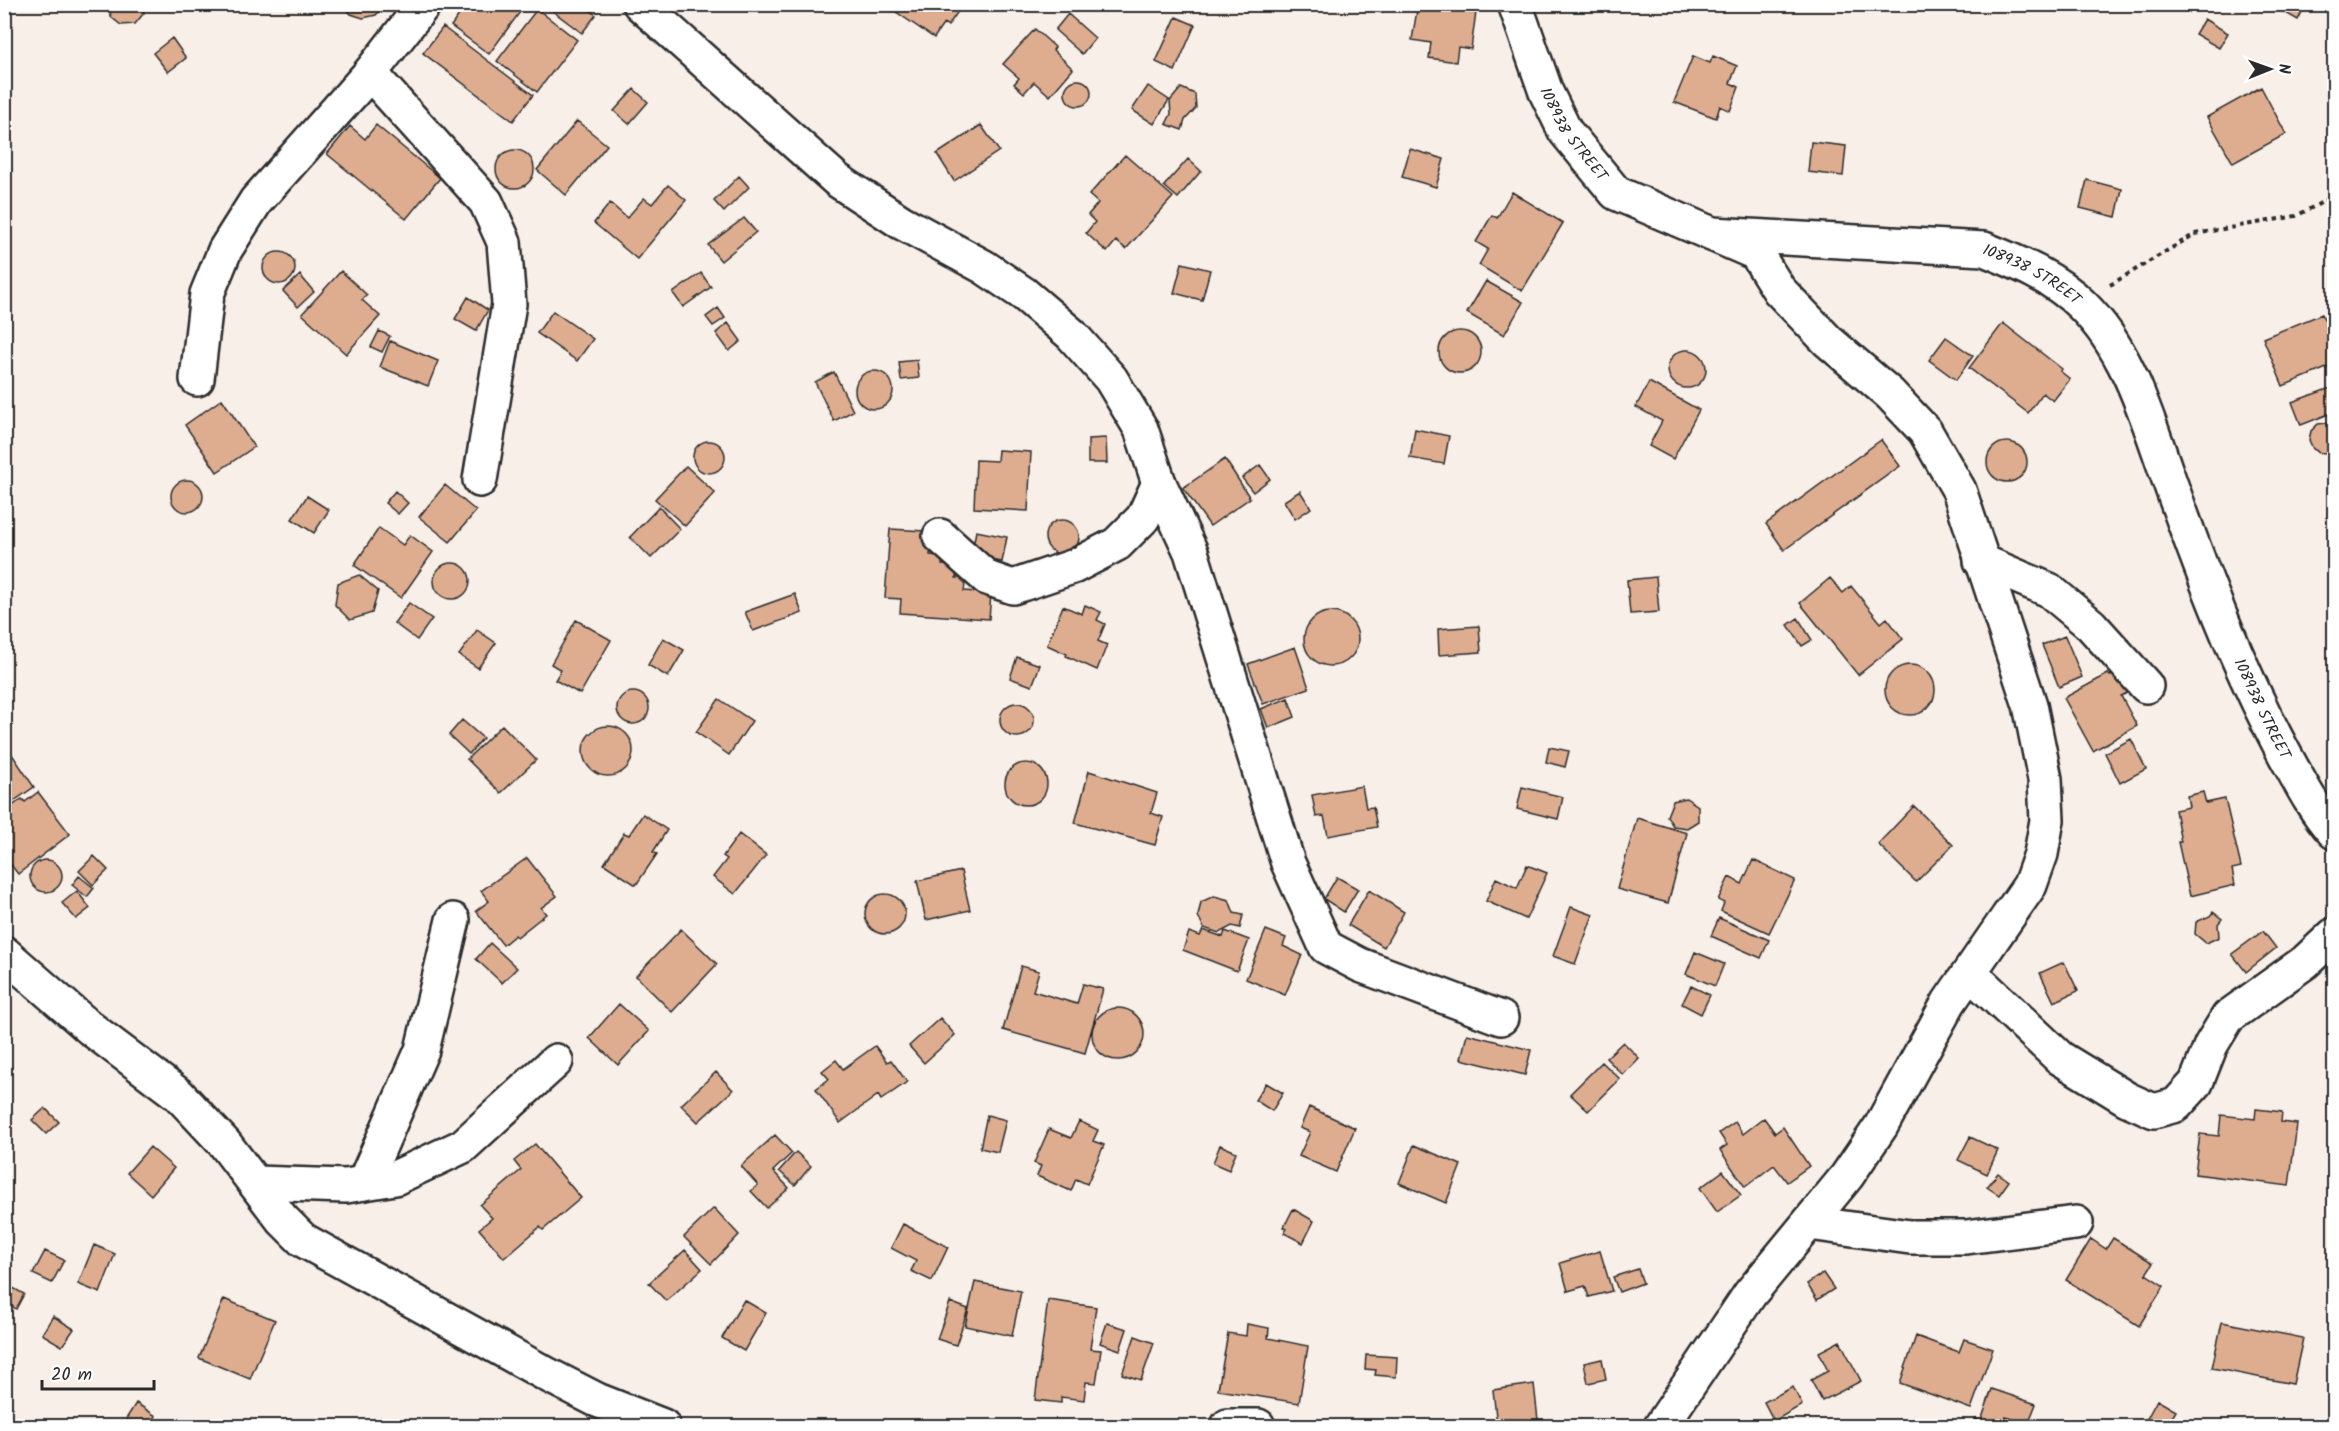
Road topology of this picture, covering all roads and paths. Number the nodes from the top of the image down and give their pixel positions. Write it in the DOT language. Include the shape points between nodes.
graph roads {
  1 [pos="424,4"];
  2 [pos="639,4"];
  3 [pos="1515,4"];
  4 [pos="370,73"];
  5 [pos="2334,196"];
  6 [pos="1712,234"];
  7 [pos="2081,303"];
  8 [pos="197,378"];
  9 [pos="480,480"];
  10 [pos="1159,483"];
  11 [pos="940,536"];
  12 [pos="1982,561"];
  13 [pos="2146,686"];
  14 [pos="2334,832"];
  15 [pos="453,920"];
  16 [pos="2334,935"];
  17 [pos="4,953"];
  18 [pos="1970,973"];
  19 [pos="1501,1018"];
  20 [pos="556,1061"];
  21 [pos="255,1183"];
  22 [pos="364,1183"];
  23 [pos="1809,1223"];
  24 [pos="2076,1223"];
  25 [pos="663,1426"];
  26 [pos="1228,1426"];
  27 [pos="1258,1426"];
  28 [pos="1660,1426"];
  1 -- 4 [label="street"];
  2 -- 10 [label="street" via="837,180 901,222 984,267 1024,294 1071,334 1111,380 1141,429"];
  3 -- 6 [label="street, 108938 STREET" via="1564,131 1616,193"];
  4 -- 8 [label="street" via="256,201 225,250 207,294"];
  4 -- 9 [label="street" via="486,202 504,242 509,304"];
  5 -- 7 [label="path" via="2296,216 2195,234"];
  6 -- 7 [label="street, 108938 STREET" via="1984,249 2026,266"];
  6 -- 12 [label="street" via="1756,252 1779,290 1925,431 1959,490"];
  7 -- 14 [label="street, 108938 STREET" via="2119,352 2146,414 2224,627 2277,740 2311,802"];
  10 -- 11 [label="street" via="1143,518 1117,544 1075,566 1012,587 987,578"];
  10 -- 19 [label="street" via="1191,552 1288,863 1326,947 1360,965"];
  12 -- 13 [label="street" via="2049,590 2091,625"];
  12 -- 18 [label="street" via="2030,705 2045,779 2047,820 2030,885"];
  15 -- 22 [label="street" via="422,1050"];
  16 -- 18 [label="street" via="2305,962 2228,1017 2211,1045 2196,1083 2176,1105 2154,1111 2060,1058"];
  17 -- 21 [label="street" via="90,1028 179,1095"];
  18 -- 23 [label="street" via="1949,1002 1881,1126"];
  20 -- 22 [label="street" via="463,1146 395,1178"];
  21 -- 22 [label="street"];
  21 -- 25 [label="street" via="303,1239 340,1262 597,1400"];
  23 -- 24 [label="street" via="1921,1237 1966,1237"];
  23 -- 28 [label="street" via="1750,1294"];
  26 -- 27 [label="street"];
}
